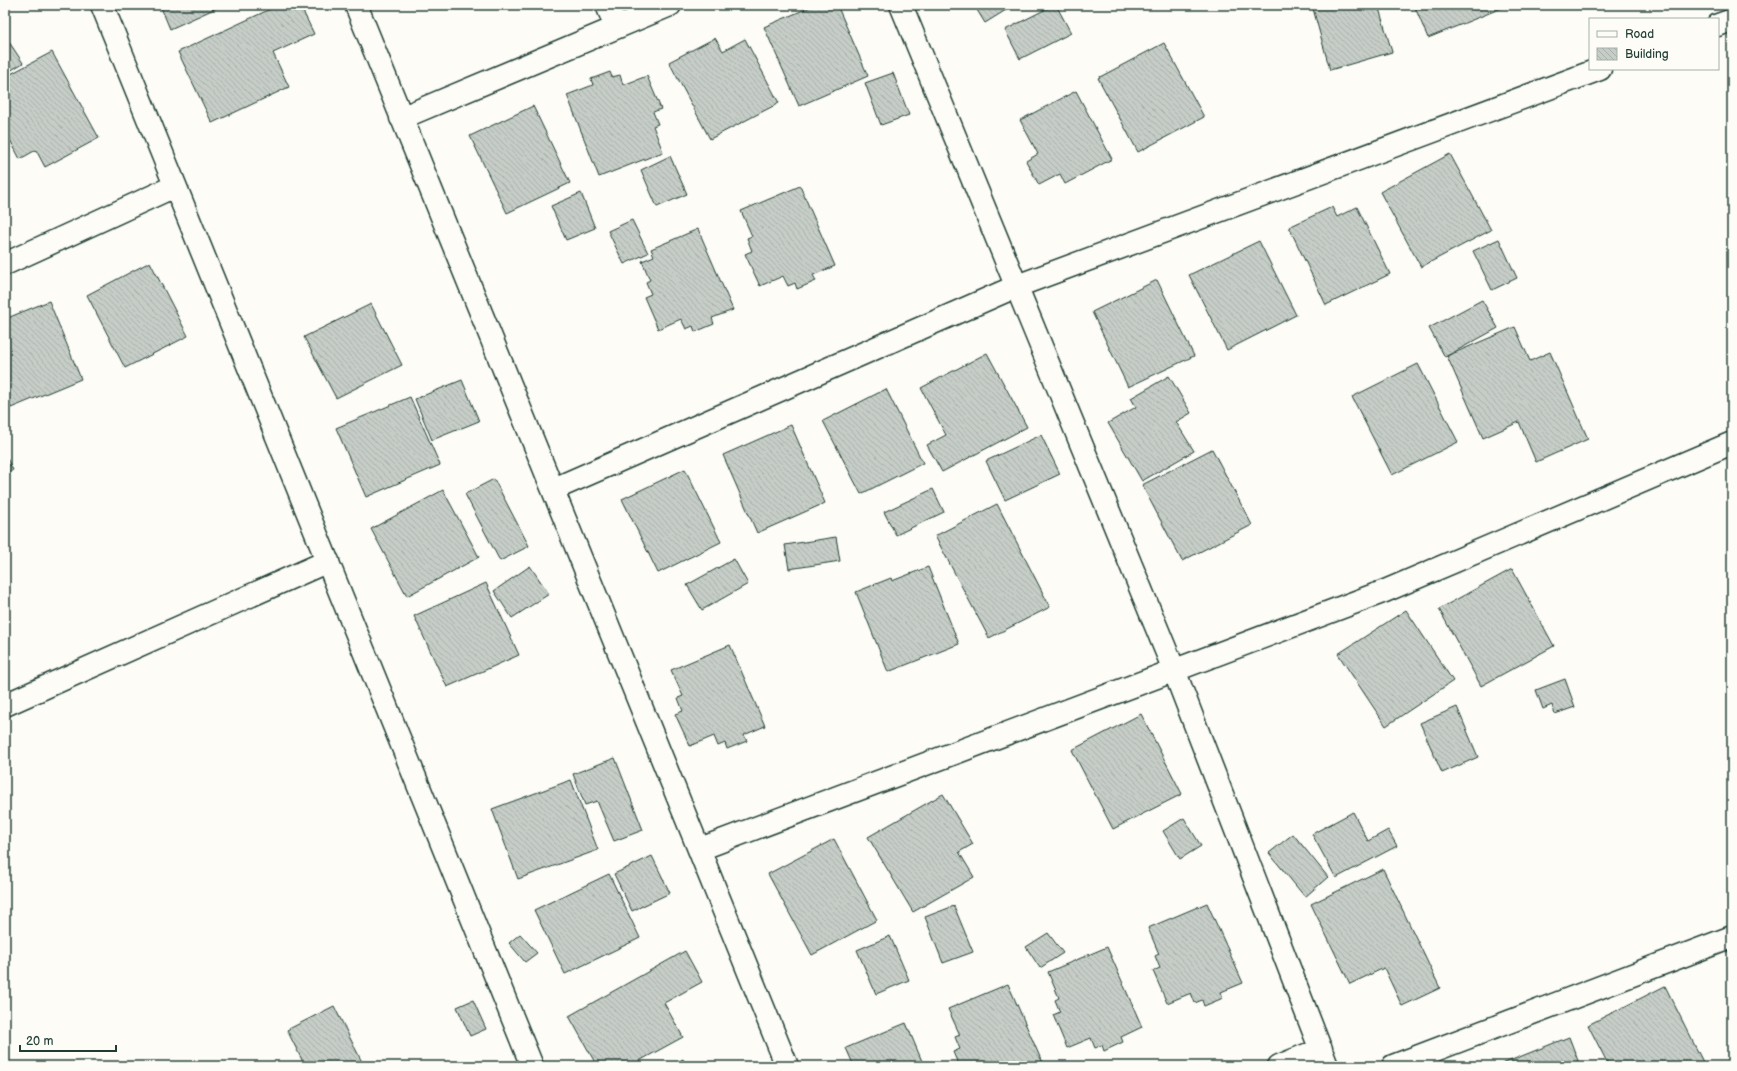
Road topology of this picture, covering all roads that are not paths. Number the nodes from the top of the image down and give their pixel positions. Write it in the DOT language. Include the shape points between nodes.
graph roads {
  1 [pos="102,5"];
  2 [pos="356,5"];
  3 [pos="607,5"];
  4 [pos="670,5"];
  5 [pos="901,5"];
  6 [pos="1729,5"];
  7 [pos="1732,13"];
  8 [pos="1732,20"];
  9 [pos="1719,25"];
  10 [pos="616,26"];
  11 [pos="1597,70"];
  12 [pos="401,118"];
  13 [pos="176,186"];
  14 [pos="5,264"];
  15 [pos="1018,286"];
  16 [pos="1732,443"];
  17 [pos="554,489"];
  18 [pos="328,561"];
  19 [pos="1174,670"];
  20 [pos="5,705"];
  21 [pos="700,849"];
  22 [pos="1732,937"];
  23 [pos="1324,1058"];
  24 [pos="532,1066"];
  25 [pos="787,1066"];
  26 [pos="1279,1066"];
  27 [pos="1393,1066"];
  1 -- 13 [label="street"];
  2 -- 12 [label="street"];
  3 -- 10 [label="street"];
  4 -- 10 [label="street"];
  5 -- 15 [label="street"];
  6 -- 7 [label="street"];
  8 -- 9 [label="street"];
  10 -- 12 [label="street"];
  11 -- 15 [label="street"];
  12 -- 17 [label="street"];
  13 -- 14 [label="street"];
  13 -- 18 [label="street"];
  15 -- 17 [label="street"];
  15 -- 19 [label="street"];
  16 -- 19 [label="street" via="1386,591"];
  17 -- 21 [label="street"];
  18 -- 20 [label="street"];
  18 -- 24 [label="street"];
  19 -- 21 [label="street"];
  19 -- 23 [label="street"];
  21 -- 25 [label="street"];
  22 -- 27 [label="street"];
  23 -- 26 [label="street"];
}
